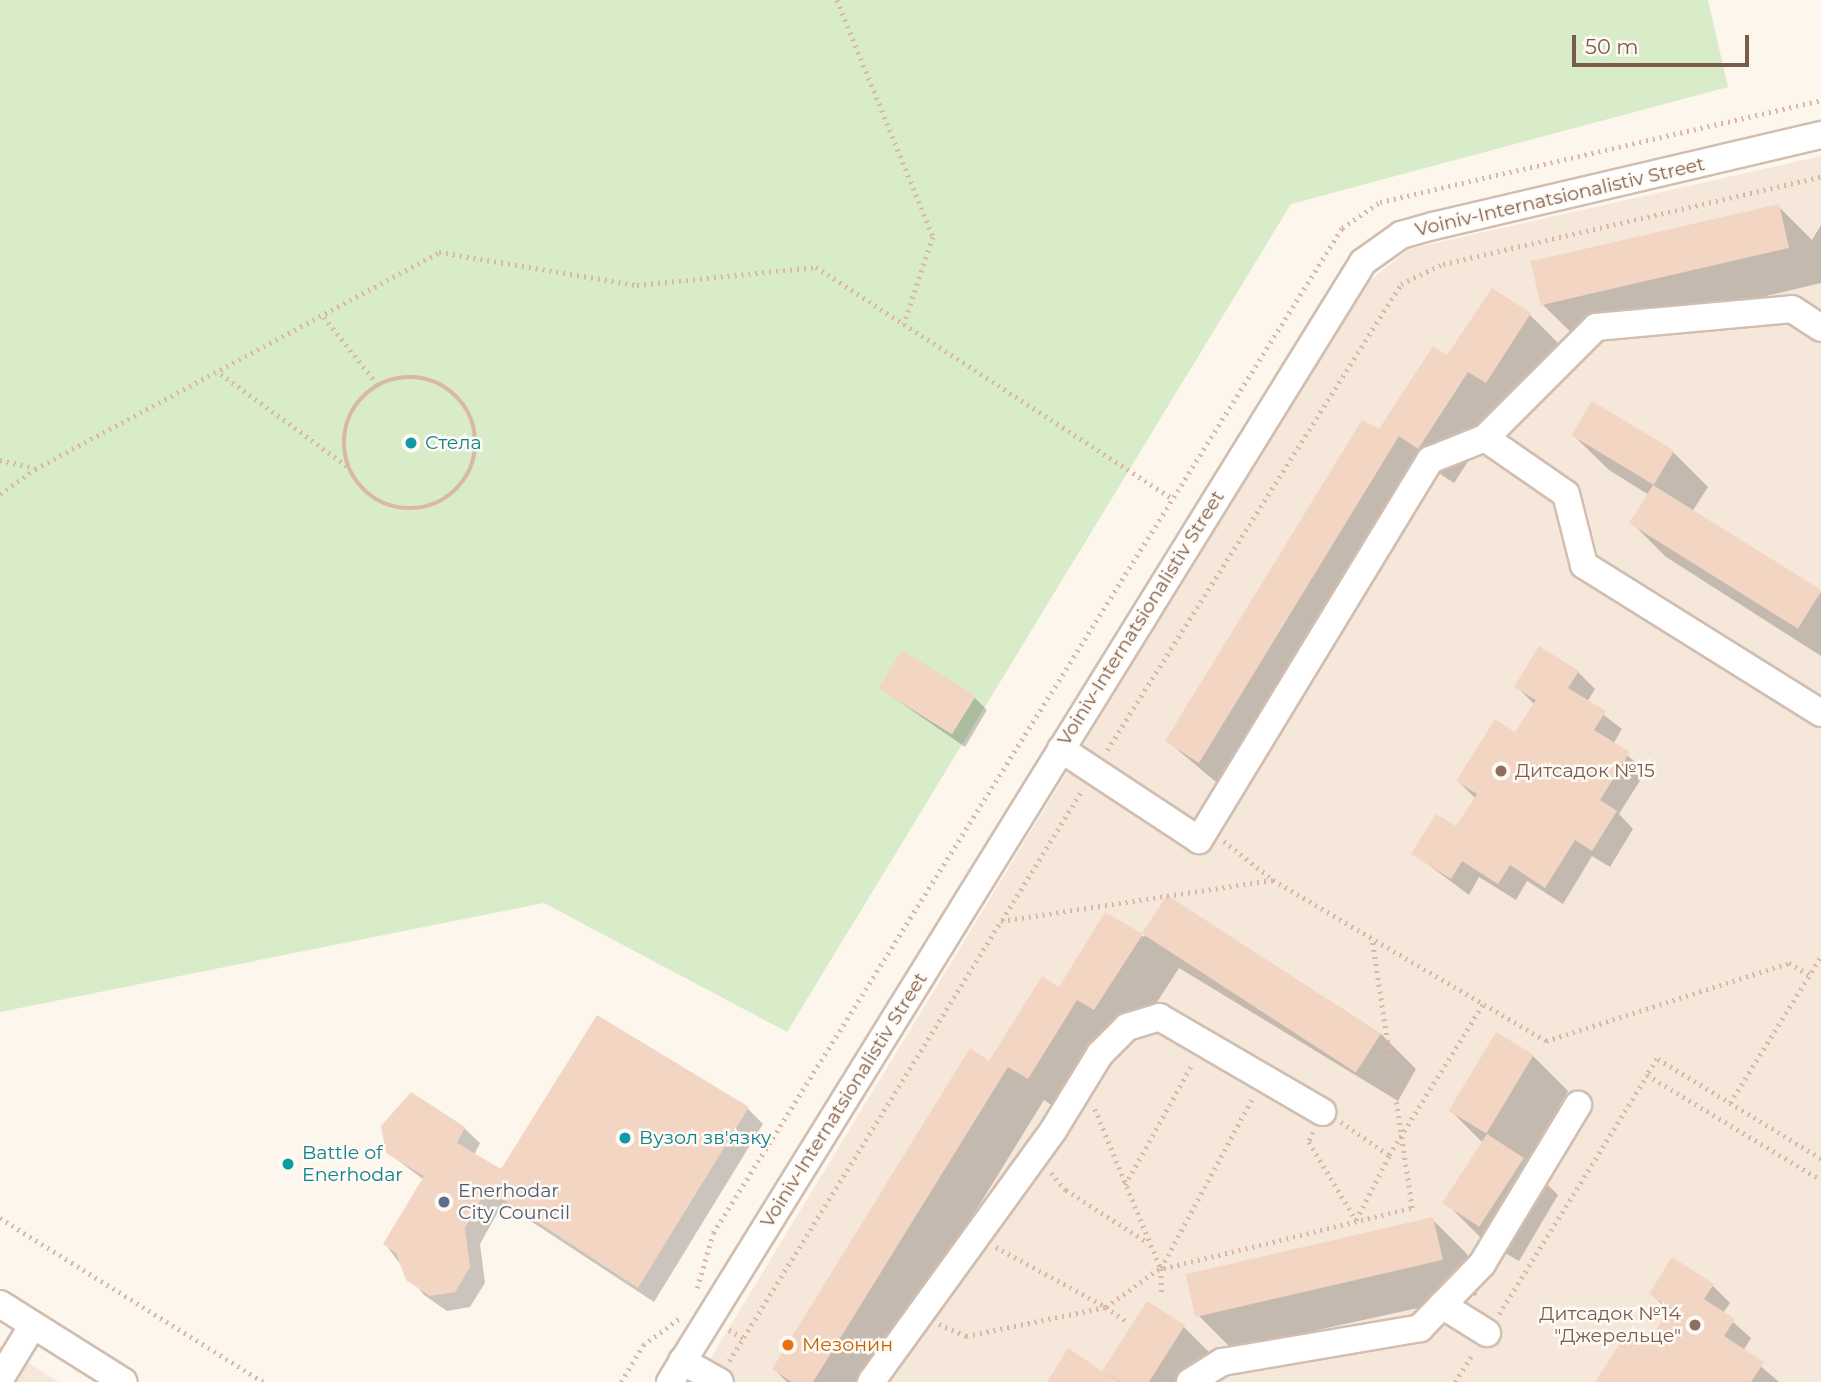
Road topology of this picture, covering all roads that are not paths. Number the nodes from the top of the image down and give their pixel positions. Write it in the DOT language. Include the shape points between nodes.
graph roads {
  1 [pos="1821,135"];
  2 [pos="1821,328"];
  3 [pos="1485,438"];
  4 [pos="1821,713"];
  5 [pos="1061,748"];
  6 [pos="1578,1105"];
  7 [pos="1322,1112"];
  8 [pos="0,1304"];
  9 [pos="1442,1305"];
  10 [pos="33,1325"];
  11 [pos="1487,1333"];
  12 [pos="676,1371"];
  13 [pos="0,1379"];
  14 [pos="124,1382"];
  15 [pos="720,1382"];
  16 [pos="871,1382"];
  17 [pos="1190,1382"];
  1 -- 5 [label="street, Voiniv-Internatsionalistiv Street" via="1433,226 1381,247 1346,284"];
  2 -- 3 [label="street" via="1792,309 1595,327"];
  3 -- 4 [label="street" via="1566,494 1584,565"];
  3 -- 5 [label="street" via="1430,460 1199,840"];
  5 -- 12 [label="street, Voiniv-Internatsionalistiv Street"];
  6 -- 9 [label="street" via="1482,1264"];
  7 -- 16 [label="street" via="1159,1017 1138,1024 1100,1054 1036,1154"];
  8 -- 10 [label="street"];
  9 -- 11 [label="street"];
  9 -- 17 [label="street" via="1420,1328 1222,1362"];
  10 -- 13 [label="street"];
  10 -- 14 [label="street"];
  12 -- 15 [label="street"];
}
